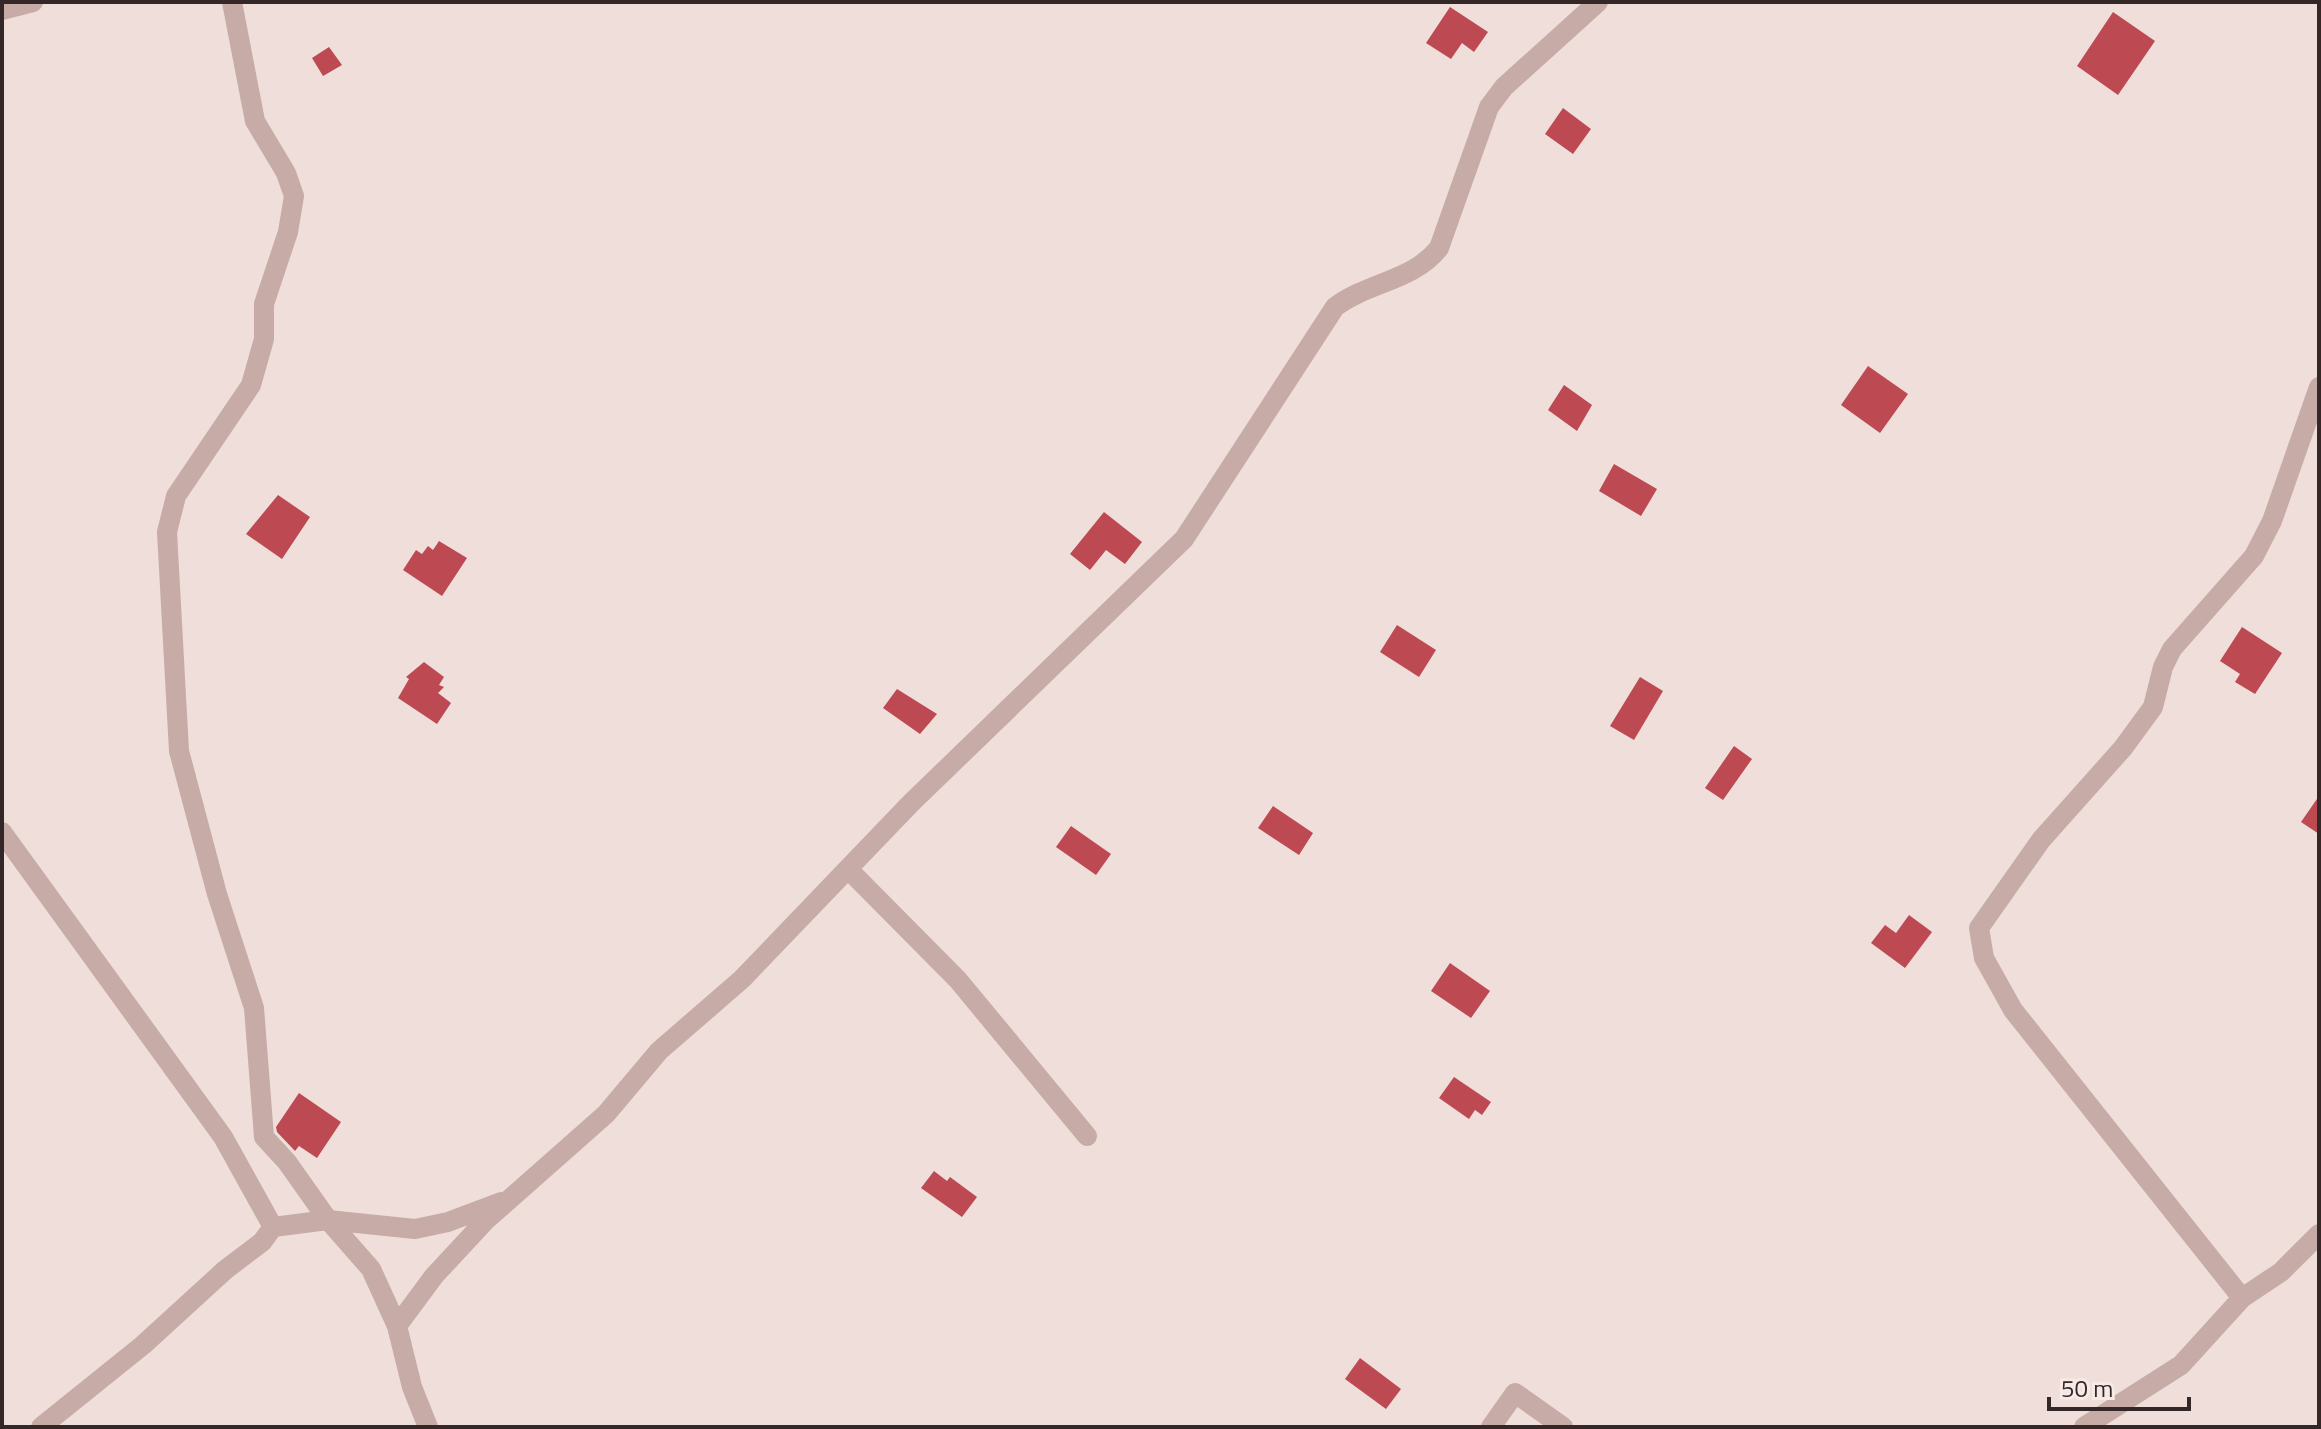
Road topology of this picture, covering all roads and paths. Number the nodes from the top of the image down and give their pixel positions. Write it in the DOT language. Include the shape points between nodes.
graph roads {
  1 [pos="33,2"];
  2 [pos="232,2"];
  3 [pos="1598,2"];
  4 [pos="2,10"];
  5 [pos="2319,387"];
  6 [pos="2,832"];
  7 [pos="849,870"];
  8 [pos="1087,1136"];
  9 [pos="509,1199"];
  10 [pos="328,1220"];
  11 [pos="273,1227"];
  12 [pos="2319,1234"];
  13 [pos="2242,1298"];
  14 [pos="397,1326"];
  15 [pos="41,1427"];
  16 [pos="428,1427"];
  17 [pos="1491,1427"];
  18 [pos="1563,1427"];
  19 [pos="2084,1427"];
  1 -- 4 [label="street"];
  2 -- 10 [label="street" via="255,121 294,196 264,304 264,339 251,385 176,496 167,532 179,751 254,1008 264,1137"];
  3 -- 7 [label="street" via="1489,107 1449,223 1429,261 1335,307 1184,539 911,803"];
  5 -- 13 [label="street" via="2272,521 2254,556 2172,649 2153,707 2041,840 1979,928 1984,958 2013,1010"];
  6 -- 11 [label="street" via="223,1137"];
  7 -- 8 [label="street" via="958,980"];
  7 -- 9 [label="street" via="742,979 659,1051 606,1114"];
  9 -- 10 [label="street" via="415,1229"];
  9 -- 14 [label="street" via="434,1276"];
  10 -- 11 [label="street"];
  10 -- 14 [label="street" via="371,1269"];
  11 -- 15 [label="street" via="134,1353"];
  12 -- 13 [label="street" via="2281,1272"];
  13 -- 19 [label="street" via="2181,1365"];
  14 -- 16 [label="street"];
  17 -- 18 [label="street" via="1515,1393"];
}
